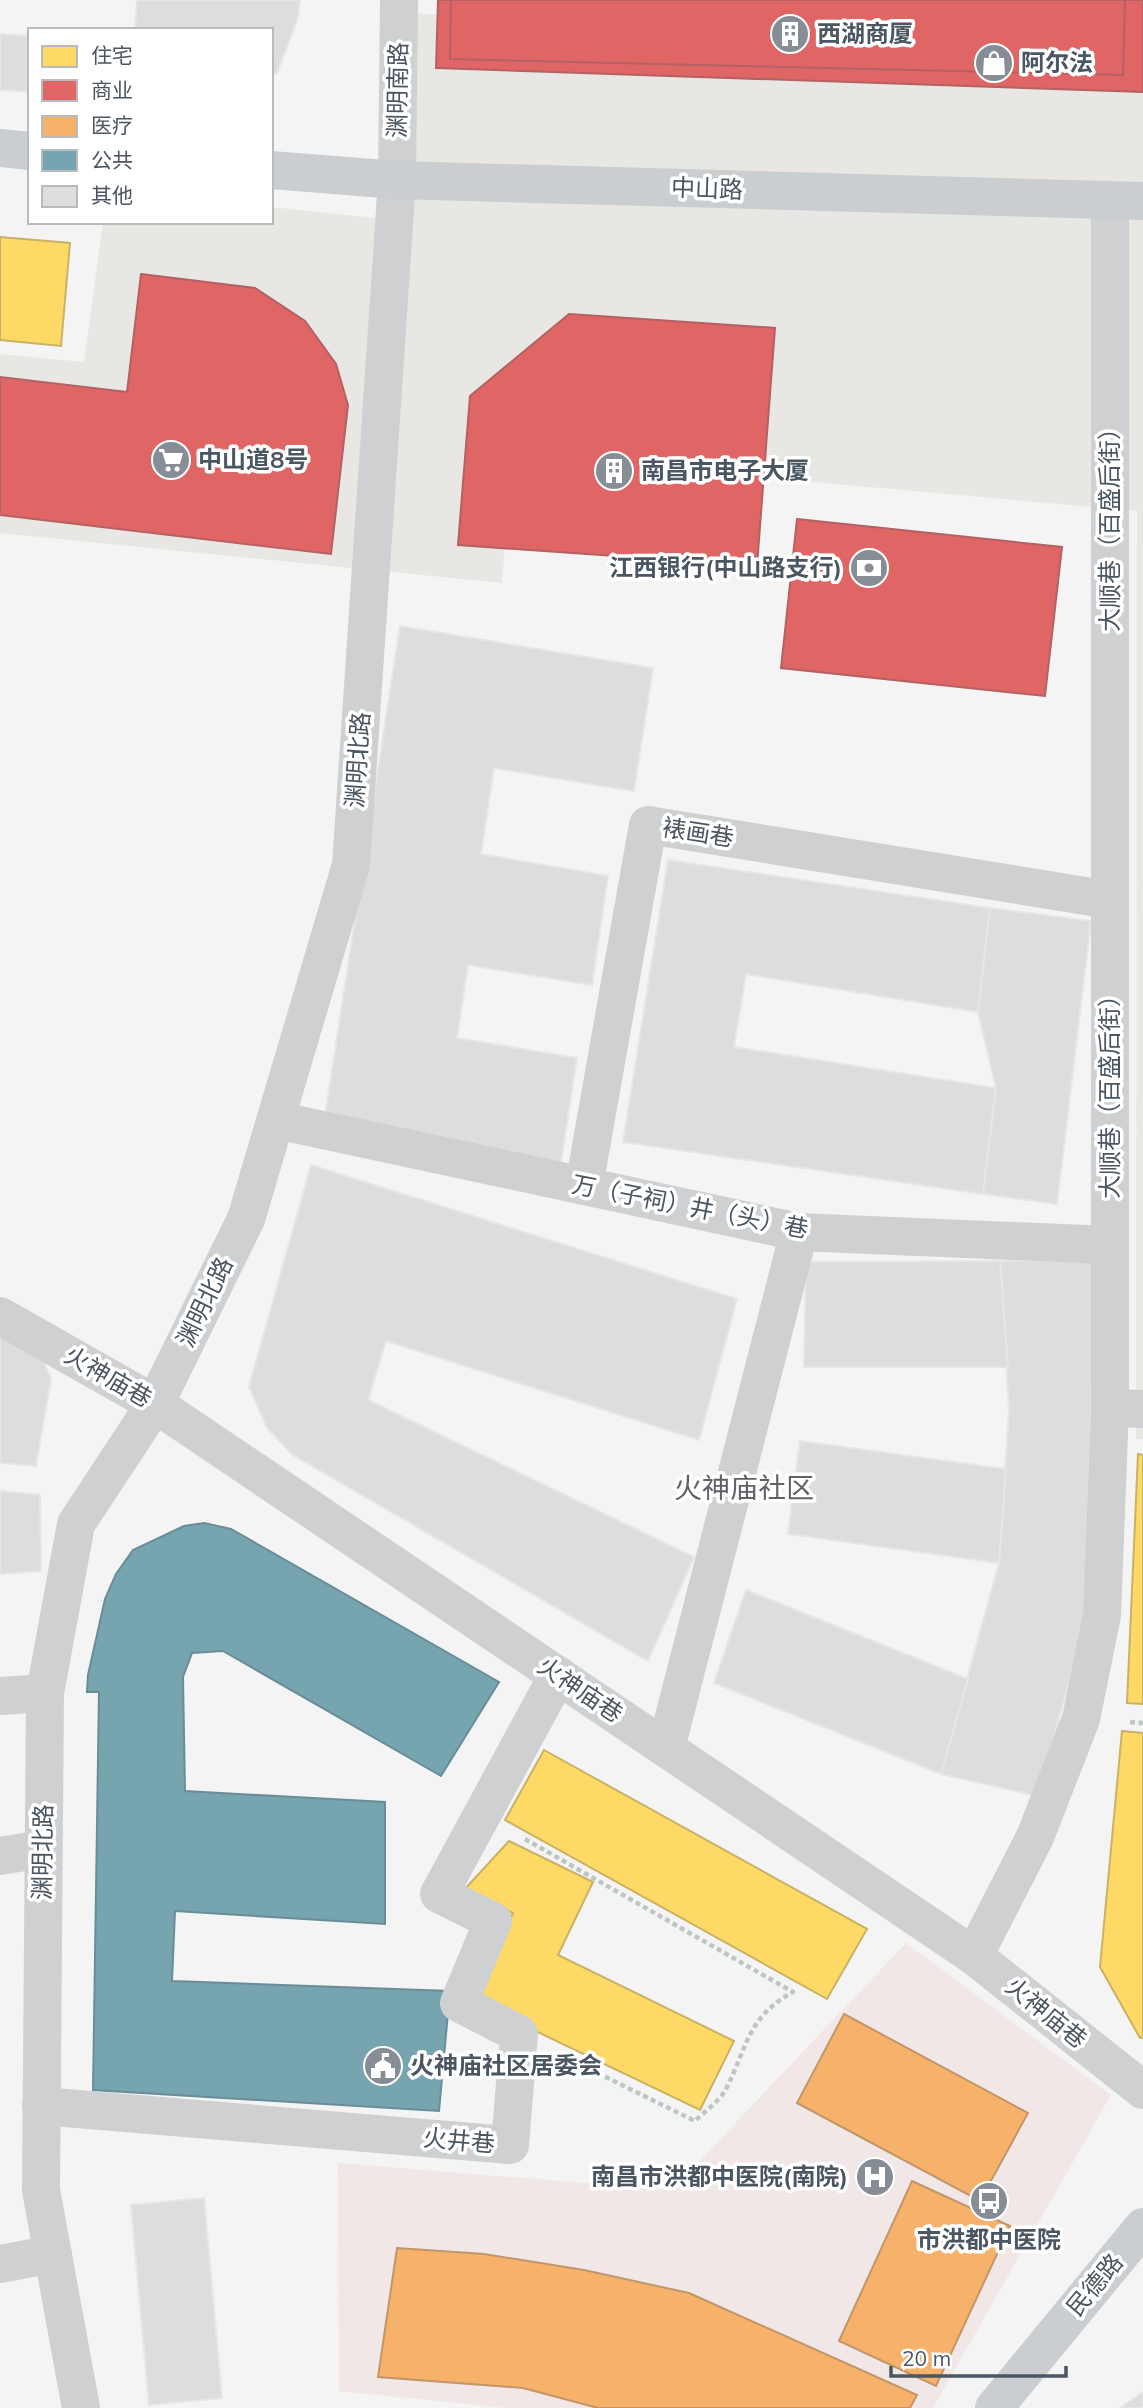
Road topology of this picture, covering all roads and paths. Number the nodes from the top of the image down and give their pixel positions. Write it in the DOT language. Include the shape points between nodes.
graph roads {
  1 [pos="399,0"];
  2 [pos="0,148"];
  3 [pos="28,150"];
  4 [pos="273,170"];
  5 [pos="397,180"];
  6 [pos="1127,201"];
  7 [pos="1110,900"];
  8 [pos="276,1120"];
  9 [pos="583,1186"];
  10 [pos="799,1233"];
  11 [pos="1110,1245"];
  12 [pos="0,1316"];
  13 [pos="155,1404"];
  14 [pos="1126,1409"];
  15 [pos="558,1675"];
  16 [pos="45,1693"];
  17 [pos="0,1696"];
  18 [pos="666,1748"];
  19 [pos="481,1814"];
  20 [pos="43,1849"];
  21 [pos="0,1856"];
  22 [pos="974,1956"];
  23 [pos="519,2034"];
  24 [pos="1143,2090"];
  25 [pos="40,2106"];
  26 [pos="1143,2227"];
  27 [pos="53,2254"];
  28 [pos="0,2264"];
  29 [pos="81,2408"];
  30 [pos="994,2408"];
  1 -- 5 [label="street, 渊明南路"];
  2 -- 3 [label="main road"];
  4 -- 5 [label="main road, 中山路"];
  5 -- 6 [label="main road, 中山路"];
  5 -- 8 [label="street, 渊明北路" via="351,864"];
  6 -- 7 [label="street, 大顺巷（百盛后街）"];
  7 -- 9 [label="street, 裱画巷" via="648,825"];
  7 -- 11 [label="street, 大顺巷（百盛后街）"];
  8 -- 9 [label="street, 万（子祠）井（头）巷"];
  8 -- 13 [label="street, 渊明北路" via="246,1219"];
  9 -- 10 [label="street, 万（子祠）井（头）巷"];
  10 -- 11 [label="street, 万（子祠）井（头）巷"];
  10 -- 18 [label="street"];
  11 -- 14 [label="street, 大顺巷（百盛后街）"];
  12 -- 13 [label="street, 火神庙巷"];
  13 -- 15 [label="street, 火神庙巷"];
  13 -- 16 [label="street, 渊明北路" via="76,1524"];
  14 -- 22 [label="street, 大顺巷（百盛后街）" via="1102,1615 1081,1718 1035,1837"];
  15 -- 18 [label="street, 火神庙巷"];
  15 -- 19 [label="street"];
  16 -- 17 [label="street"];
  16 -- 20 [label="street, 渊明北路"];
  18 -- 22 [label="street, 火神庙巷"];
  19 -- 23 [label="street" via="439,1894 493,1921 459,2003"];
  19 -- 23 [label="path" via="793,1992 773,2003 747,2034 725,2092 695,2121"];
  20 -- 21 [label="street"];
  20 -- 25 [label="street, 渊明北路"];
  22 -- 24 [label="street, 火神庙巷"];
  23 -- 25 [label="street, 火井巷" via="510,2145"];
  25 -- 27 [label="street, 渊明北路" via="41,2190"];
  26 -- 30 [label="main road, 民德路"];
  27 -- 28 [label="street"];
  27 -- 29 [label="street, 渊明北路"];
}
